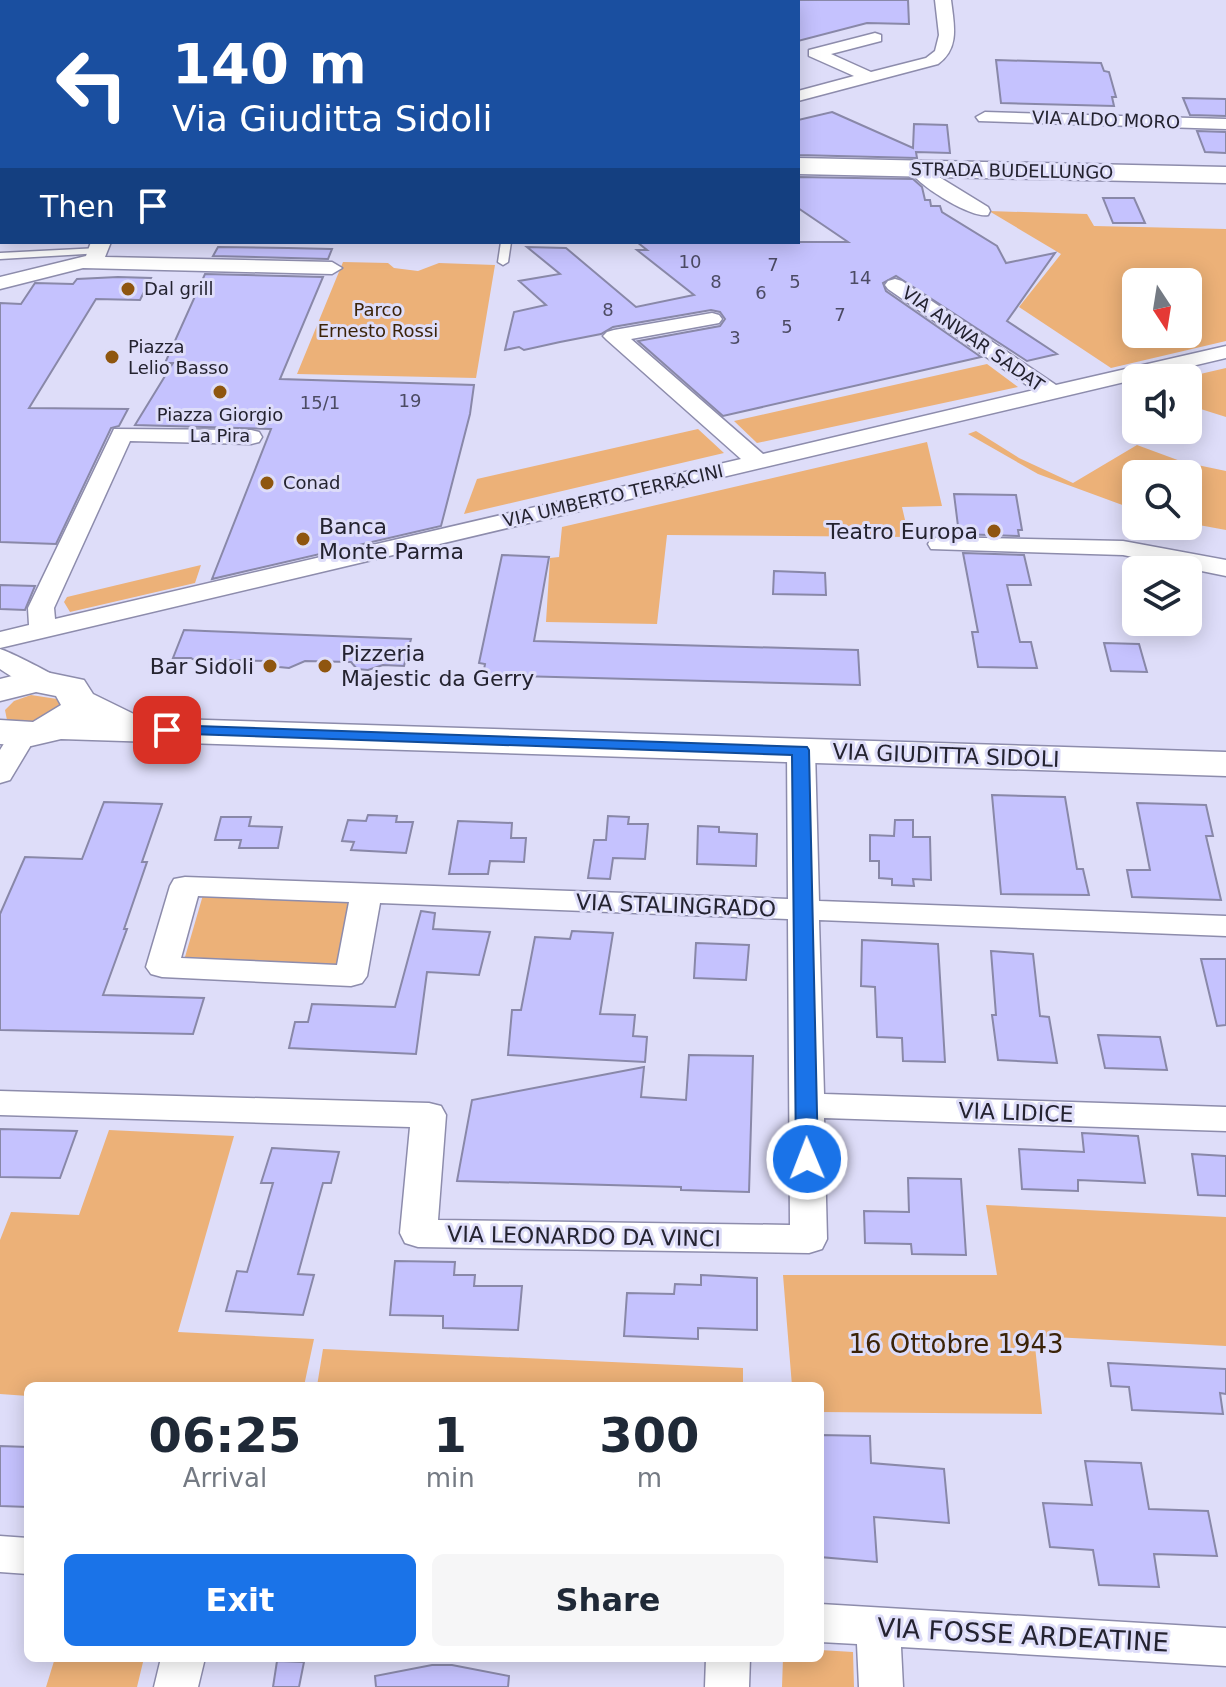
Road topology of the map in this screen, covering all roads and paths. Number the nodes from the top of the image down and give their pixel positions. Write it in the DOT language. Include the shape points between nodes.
graph roads {
  1 [pos="943,0"];
  2 [pos="875,38"];
  3 [pos="869,77"];
  4 [pos="800,95"];
  5 [pos="985,117"];
  6 [pos="1226,124"];
  7 [pos="800,166"];
  8 [pos="918,169"];
  9 [pos="1226,175"];
  10 [pos="981,211"];
  11 [pos="506,244"];
  12 [pos="95,252"];
  13 [pos="0,256"];
  14 [pos="503,262"];
  15 [pos="332,268"];
  16 [pos="0,283"];
  17 [pos="895,285"];
  18 [pos="712,319"];
  19 [pos="1226,352"];
  20 [pos="1052,393"];
  21 [pos="251,437"];
  22 [pos="758,462"];
  23 [pos="940,544"];
  24 [pos="1226,568"];
  25 [pos="43,630"];
  26 [pos="0,640"];
  27 [pos="0,657"];
  28 [pos="0,690"];
  29 [pos="42,715"];
  30 [pos="801,750"];
  31 [pos="1226,764"];
  32 [pos="0,774"];
  33 [pos="366,892"];
  34 [pos="804,910"];
  35 [pos="1226,926"];
  36 [pos="0,1103"];
  37 [pos="806,1105"];
  38 [pos="1226,1119"];
  39 [pos="0,1554"];
  40 [pos="24,1556"];
  41 [pos="824,1623"];
  42 [pos="878,1627"];
  43 [pos="1226,1647"];
  44 [pos="182,1662"];
  45 [pos="728,1662"];
  46 [pos="176,1687"];
  47 [pos="727,1687"];
  48 [pos="881,1687"];
  1 -- 3 [label="street" via="943,53"];
  2 -- 3 [label="street" via="815,53"];
  3 -- 4 [label="street"];
  5 -- 6 [label="street, VIA ALDO MORO"];
  7 -- 8 [label="street, STRADA BUDELLUNGO"];
  8 -- 9 [label="street, STRADA BUDELLUNGO"];
  8 -- 10 [label="street" via="921,176"];
  11 -- 14 [label="lane"];
  12 -- 13 [label="lane"];
  12 -- 15 [label="street"];
  12 -- 16 [label="street"];
  17 -- 20 [label="street, VIA ANWAR SADAT"];
  18 -- 22 [label="street" via="614,336"];
  19 -- 20 [label="street, VIA UMBERTO TERRACINI"];
  20 -- 22 [label="street, VIA UMBERTO TERRACINI"];
  21 -- 25 [label="street" via="122,434 41,608"];
  22 -- 25 [label="street, VIA UMBERTO TERRACINI"];
  23 -- 24 [label="street" via="1123,548"];
  25 -- 26 [label="street, VIA UMBERTO TERRACINI"];
  27 -- 29 [label="street" via="24,673"];
  28 -- 29 [label="street, VIA GIUDITTA SIDOLI" via="23,682"];
  29 -- 30 [label="street, VIA GIUDITTA SIDOLI" via="138,729"];
  29 -- 32 [label="street"];
  30 -- 31 [label="street, VIA GIUDITTA SIDOLI"];
  30 -- 34 [label="street, VIA LEONARDO DA VINCI"];
  33 -- 33 [label="street, VIA STALINGRADO" via="351,976 162,967 185,886"];
  33 -- 34 [label="street, VIA STALINGRADO"];
  34 -- 35 [label="street, VIA STALINGRADO"];
  34 -- 37 [label="street, VIA LEONARDO DA VINCI"];
  36 -- 37 [label="street, VIA LEONARDO DA VINCI" via="429,1115 418,1233 809,1239"];
  37 -- 38 [label="street, VIA LIDICE"];
  39 -- 40 [label="street"];
  41 -- 42 [label="street, VIA FOSSE ARDEATINE"];
  42 -- 43 [label="street, VIA FOSSE ARDEATINE"];
  42 -- 48 [label="street"];
  44 -- 46 [label="street"];
  45 -- 47 [label="street"];
}
